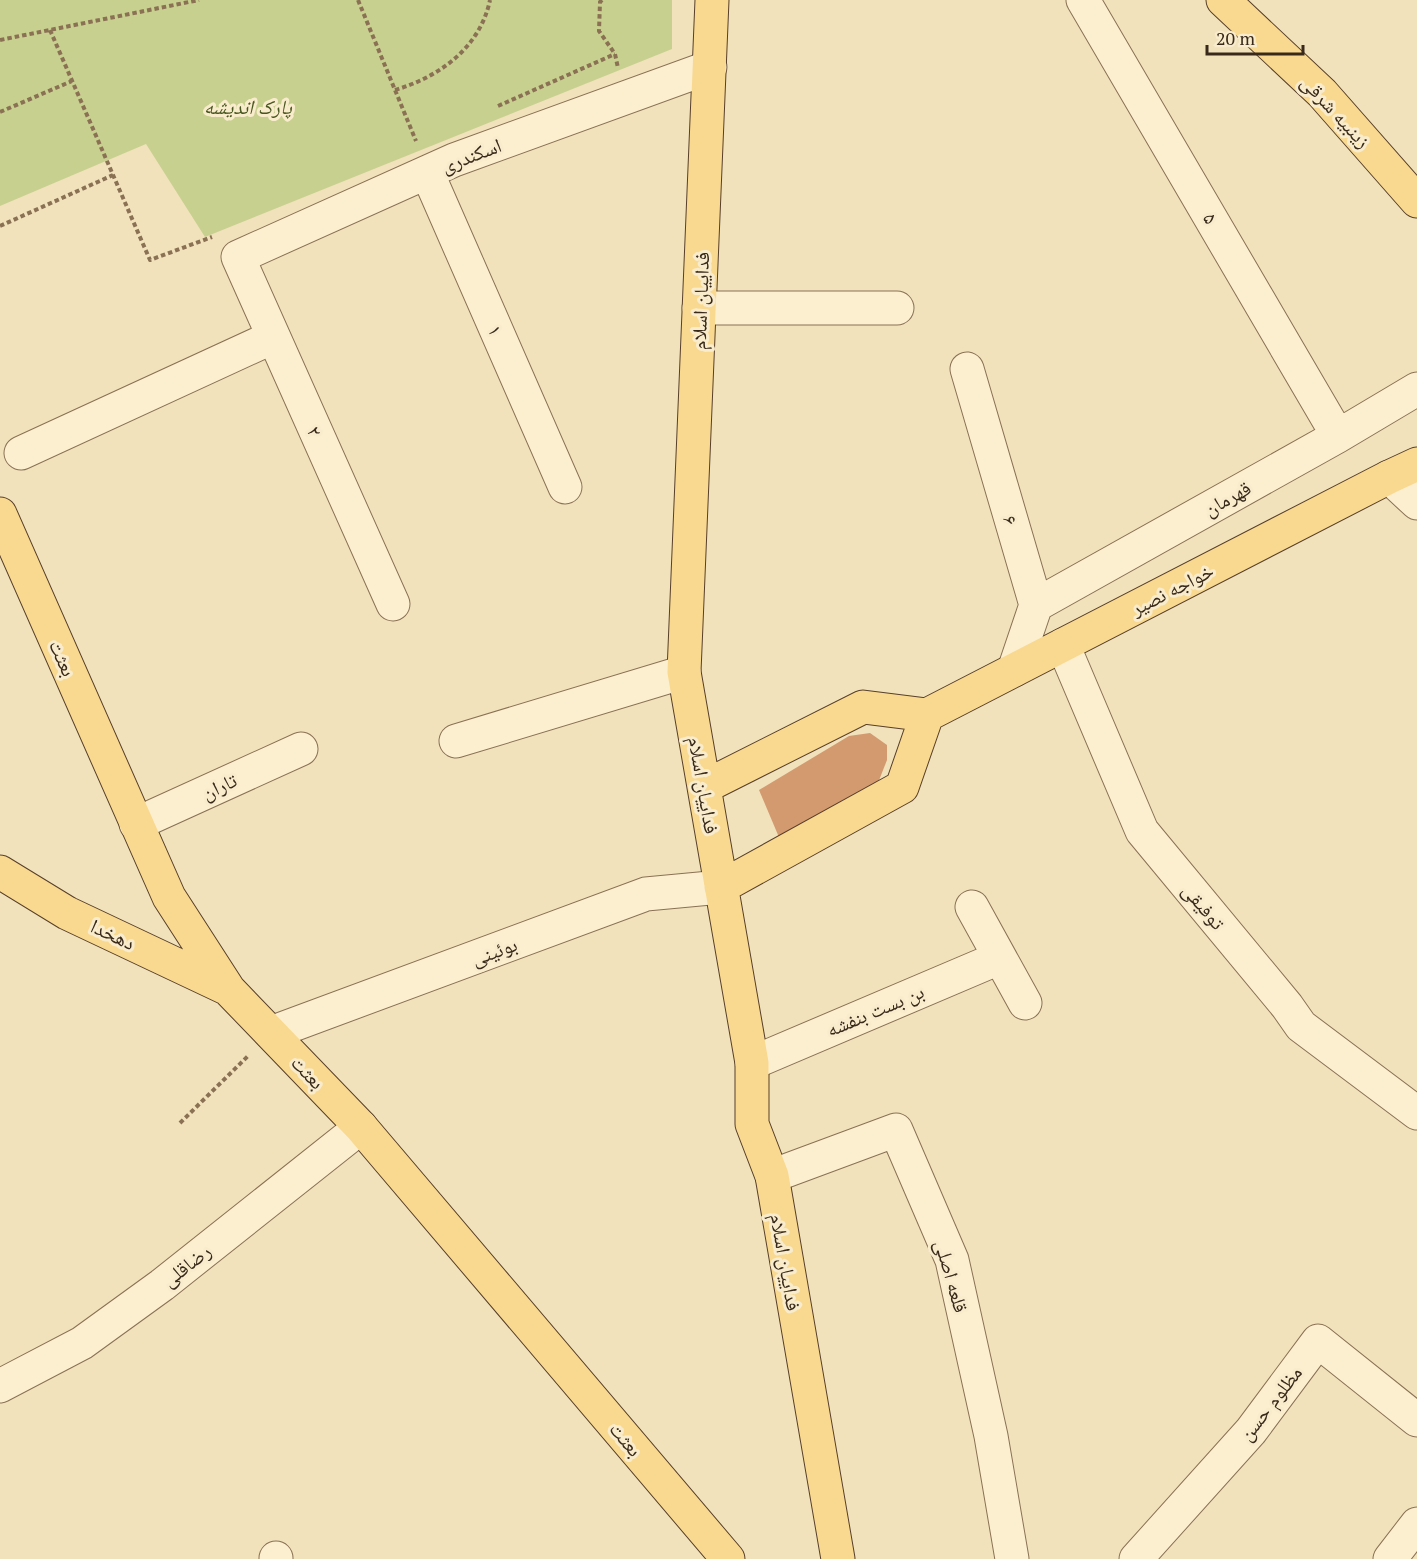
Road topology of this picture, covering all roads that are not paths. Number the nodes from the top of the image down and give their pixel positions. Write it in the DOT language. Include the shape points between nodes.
graph roads {
  1 [pos="712,0"];
  2 [pos="1083,0"];
  3 [pos="1223,0"];
  4 [pos="710,67"];
  5 [pos="427,172"];
  6 [pos="1417,201"];
  7 [pos="238,257"];
  8 [pos="699,308"];
  9 [pos="897,308"];
  10 [pos="273,337"];
  11 [pos="967,369"];
  12 [pos="1417,389"];
  13 [pos="1338,436"];
  14 [pos="21,453"];
  15 [pos="1403,470"];
  16 [pos="566,487"];
  17 [pos="1417,503"];
  18 [pos="0,514"];
  19 [pos="393,604"];
  20 [pos="1036,605"];
  21 [pos="1063,645"];
  22 [pos="1014,670"];
  23 [pos="684,672"];
  24 [pos="927,715"];
  25 [pos="456,741"];
  26 [pos="301,749"];
  27 [pos="704,787"];
  28 [pos="136,824"];
  29 [pos="0,872"];
  30 [pos="721,887"];
  31 [pos="972,907"];
  32 [pos="999,958"];
  33 [pos="229,990"];
  34 [pos="1025,1003"];
  35 [pos="271,1033"];
  36 [pos="752,1063"];
  37 [pos="1417,1113"];
  38 [pos="361,1127"];
  39 [pos="772,1176"];
  40 [pos="0,1386"];
  41 [pos="1417,1420"];
  42 [pos="1417,1524"];
  43 [pos="728,1559"];
  44 [pos="838,1559"];
  45 [pos="1012,1559"];
  46 [pos="1136,1559"];
  47 [pos="1390,1559"];
  1 -- 4 [label="main road, فداییان اسلام"];
  2 -- 13 [label="street, ۵"];
  3 -- 6 [label="main road, زینبیه شرقی" via="1322,93"];
  4 -- 5 [label="street, اسکندری"];
  4 -- 8 [label="main road, فداییان اسلام"];
  5 -- 7 [label="street, اسکندری"];
  5 -- 16 [label="street, ۱"];
  7 -- 10 [label="street, ۲"];
  8 -- 9 [label="street"];
  8 -- 23 [label="main road, فداییان اسلام"];
  10 -- 14 [label="street"];
  10 -- 19 [label="street, ۲"];
  11 -- 20 [label="street, ۶"];
  12 -- 13 [label="street, قهرمان"];
  13 -- 20 [label="street, قهرمان"];
  15 -- 17 [label="street"];
  15 -- 21 [label="main road, خواجه نصیر"];
  18 -- 28 [label="main road, بعثت"];
  20 -- 22 [label="street"];
  21 -- 22 [label="main road, خواجه نصیر"];
  21 -- 37 [label="street, توفیقی" via="1142,831 1300,1026"];
  22 -- 24 [label="main road, خواجه نصیر"];
  23 -- 25 [label="street"];
  23 -- 27 [label="main road, فداییان اسلام"];
  24 -- 27 [label="main road" via="863,707"];
  24 -- 30 [label="main road" via="902,787"];
  26 -- 28 [label="street, تاران"];
  27 -- 30 [label="main road, فداییان اسلام"];
  28 -- 33 [label="main road, بعثت" via="169,897"];
  29 -- 33 [label="main road, دهخدا" via="67,913"];
  30 -- 35 [label="street, بوئینی" via="646,894"];
  30 -- 36 [label="main road, فداییان اسلام"];
  31 -- 32 [label="street"];
  32 -- 34 [label="street"];
  32 -- 36 [label="street, بن بست بنفشه"];
  33 -- 35 [label="main road, بعثت"];
  35 -- 38 [label="main road, بعثت"];
  36 -- 39 [label="main road, فداییان اسلام" via="752,1124"];
  38 -- 40 [label="street, رضاقلی" via="162,1285 82,1343"];
  38 -- 43 [label="main road, بعثت"];
  39 -- 44 [label="main road, فداییان اسلام"];
  39 -- 45 [label="street, قلعه اصلی" via="896,1130 952,1260 991,1436"];
  41 -- 46 [label="street, مظلوم حسن" via="1318,1341 1251,1431"];
  42 -- 47 [label="street"];
}
